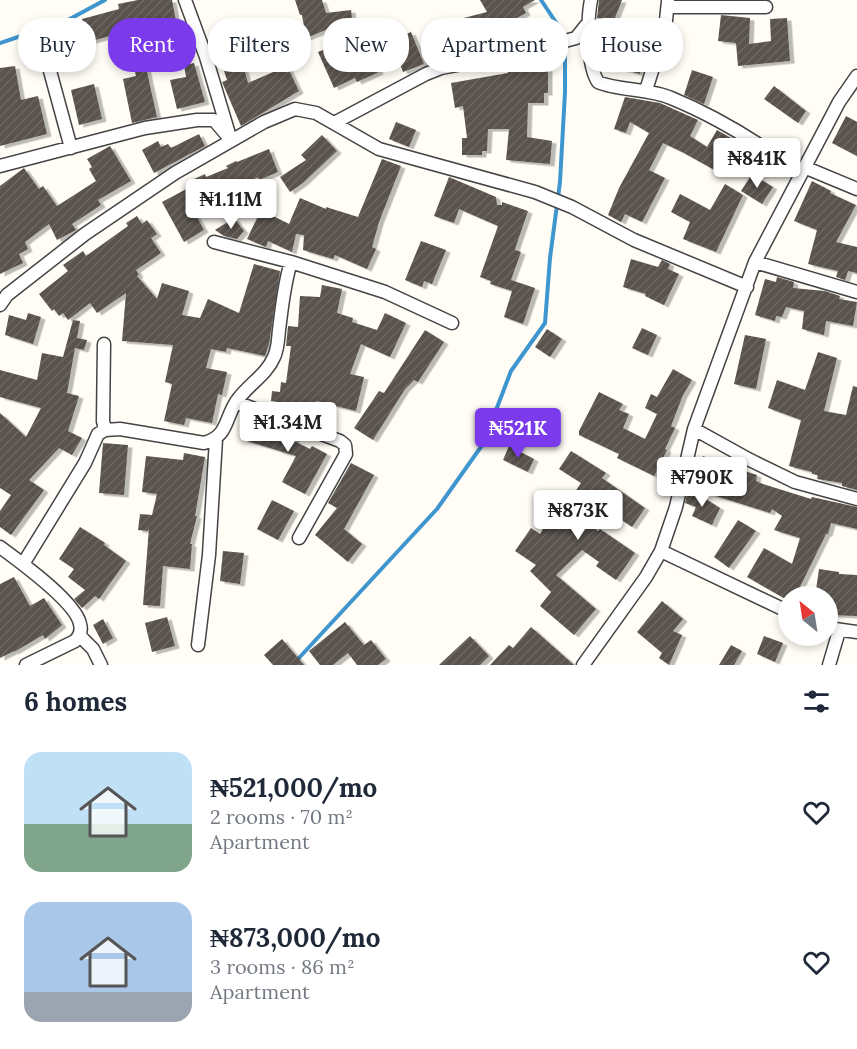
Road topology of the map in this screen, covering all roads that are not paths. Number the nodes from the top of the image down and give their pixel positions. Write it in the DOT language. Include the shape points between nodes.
graph roads {
  1 [pos="184,0"];
  2 [pos="591,0"];
  3 [pos="668,3"];
  4 [pos="766,7"];
  5 [pos="589,18"];
  6 [pos="580,33"];
  7 [pos="50,72"];
  8 [pos="594,72"];
  9 [pos="857,76"];
  10 [pos="646,90"];
  11 [pos="334,123"];
  12 [pos="231,140"];
  13 [pos="71,148"];
  14 [pos="0,166"];
  15 [pos="802,170"];
  16 [pos="857,189"];
  17 [pos="214,242"];
  18 [pos="291,262"];
  19 [pos="755,262"];
  20 [pos="747,287"];
  21 [pos="857,292"];
  22 [pos="0,305"];
  23 [pos="452,323"];
  24 [pos="104,344"];
  25 [pos="236,402"];
  26 [pos="694,429"];
  27 [pos="105,430"];
  28 [pos="216,440"];
  29 [pos="857,498"];
  30 [pos="299,538"];
  31 [pos="0,547"];
  32 [pos="661,551"];
  33 [pos="22,564"];
  34 [pos="778,607"];
  35 [pos="838,630"];
  36 [pos="857,632"];
  37 [pos="80,636"];
  38 [pos="198,645"];
  39 [pos="832,646"];
  40 [pos="26,665"];
  41 [pos="101,665"];
  42 [pos="583,665"];
  43 [pos="829,665"];
  1 -- 12 [label="street"];
  2 -- 5 [label="street"];
  3 -- 4 [label="street"];
  3 -- 10 [label="street" via="665,30"];
  6 -- 11 [label="street" via="576,38 516,54 441,68"];
  7 -- 13 [label="street"];
  8 -- 10 [label="street" via="598,82"];
  9 -- 15 [label="street"];
  10 -- 15 [label="street" via="671,97"];
  11 -- 12 [label="street" via="316,113 295,109"];
  11 -- 20 [label="street" via="379,149 535,192 634,240"];
  12 -- 13 [label="street" via="214,120 196,120 145,128"];
  12 -- 22 [label="street" via="85,234 7,295"];
  13 -- 14 [label="street"];
  15 -- 16 [label="street"];
  15 -- 19 [label="street"];
  17 -- 18 [label="street"];
  18 -- 23 [label="street" via="385,292"];
  18 -- 25 [label="street" via="275,354 264,373"];
  19 -- 20 [label="street"];
  19 -- 21 [label="street"];
  20 -- 26 [label="street"];
  24 -- 27 [label="street"];
  25 -- 28 [label="street"];
  25 -- 30 [label="street" via="345,445 346,454"];
  26 -- 29 [label="street" via="795,482"];
  26 -- 32 [label="street"];
  27 -- 28 [label="street" via="204,443"];
  27 -- 33 [label="street" via="98,434 85,463"];
  28 -- 38 [label="street" via="209,555"];
  31 -- 33 [label="street"];
  32 -- 34 [label="street"];
  32 -- 42 [label="street"];
  33 -- 37 [label="street" via="70,605 80,624"];
  35 -- 36 [label="street"];
  37 -- 40 [label="street"];
  37 -- 41 [label="street"];
  39 -- 43 [label="street"];
}
